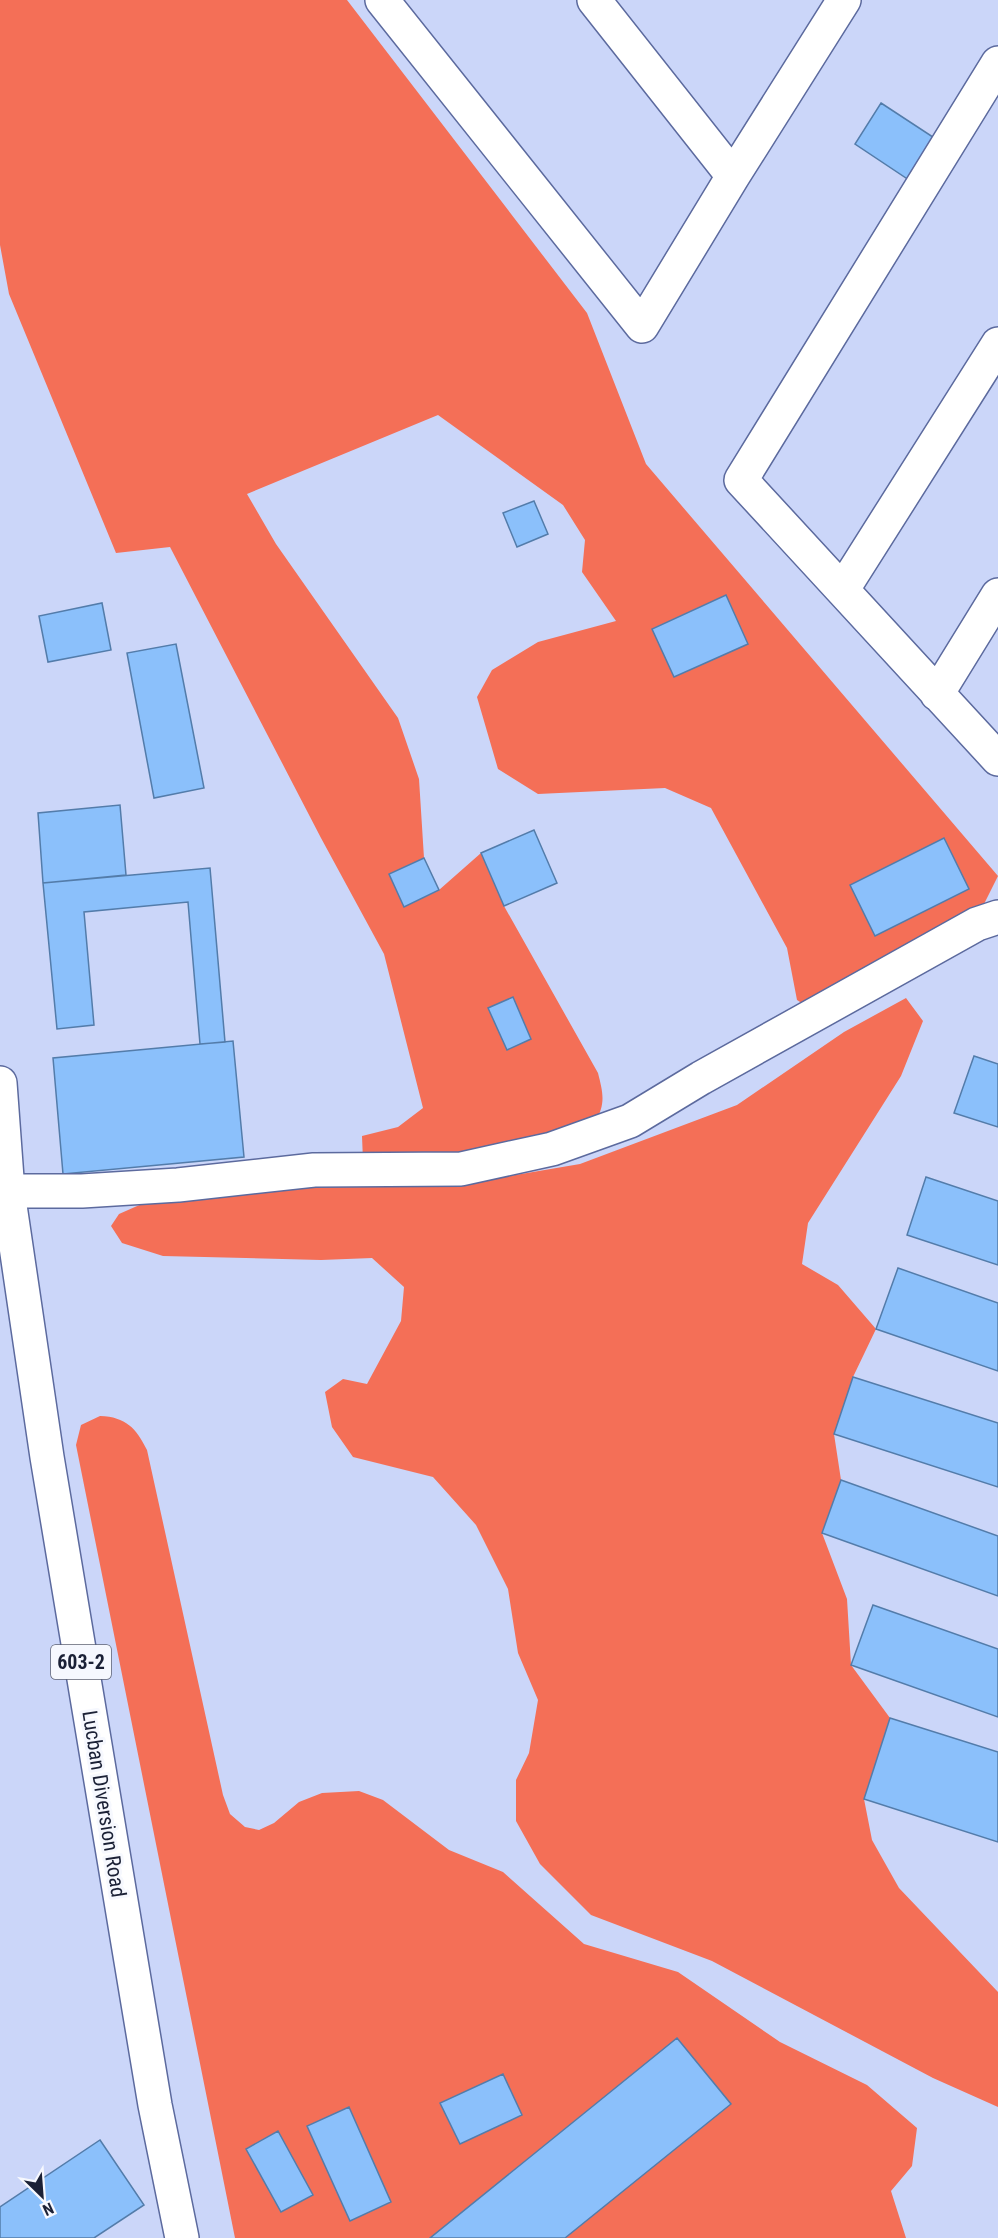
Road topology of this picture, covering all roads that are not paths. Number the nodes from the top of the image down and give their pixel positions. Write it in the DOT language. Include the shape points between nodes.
graph roads {
  1 [pos="382,0"];
  2 [pos="594,0"];
  3 [pos="844,0"];
  4 [pos="998,63"];
  5 [pos="733,176"];
  6 [pos="998,344"];
  7 [pos="843,589"];
  8 [pos="998,595"];
  9 [pos="937,694"];
  10 [pos="998,759"];
  11 [pos="998,917"];
  12 [pos="0,1083"];
  13 [pos="4,1192"];
  14 [pos="182,2238"];
  1 -- 5 [label="street" via="642,326"];
  2 -- 5 [label="street"];
  3 -- 5 [label="street"];
  4 -- 7 [label="street" via="741,480"];
  6 -- 7 [label="street"];
  7 -- 9 [label="street"];
  8 -- 9 [label="street"];
  9 -- 10 [label="street"];
  11 -- 13 [label="street" via="977,924 630,1121 552,1149 461,1169 314,1170 178,1185"];
  12 -- 13 [label="street, Lucban Diversion Road / 603-2"];
  13 -- 14 [label="street, Lucban Diversion Road / 603-2" via="155,2105"];
}
